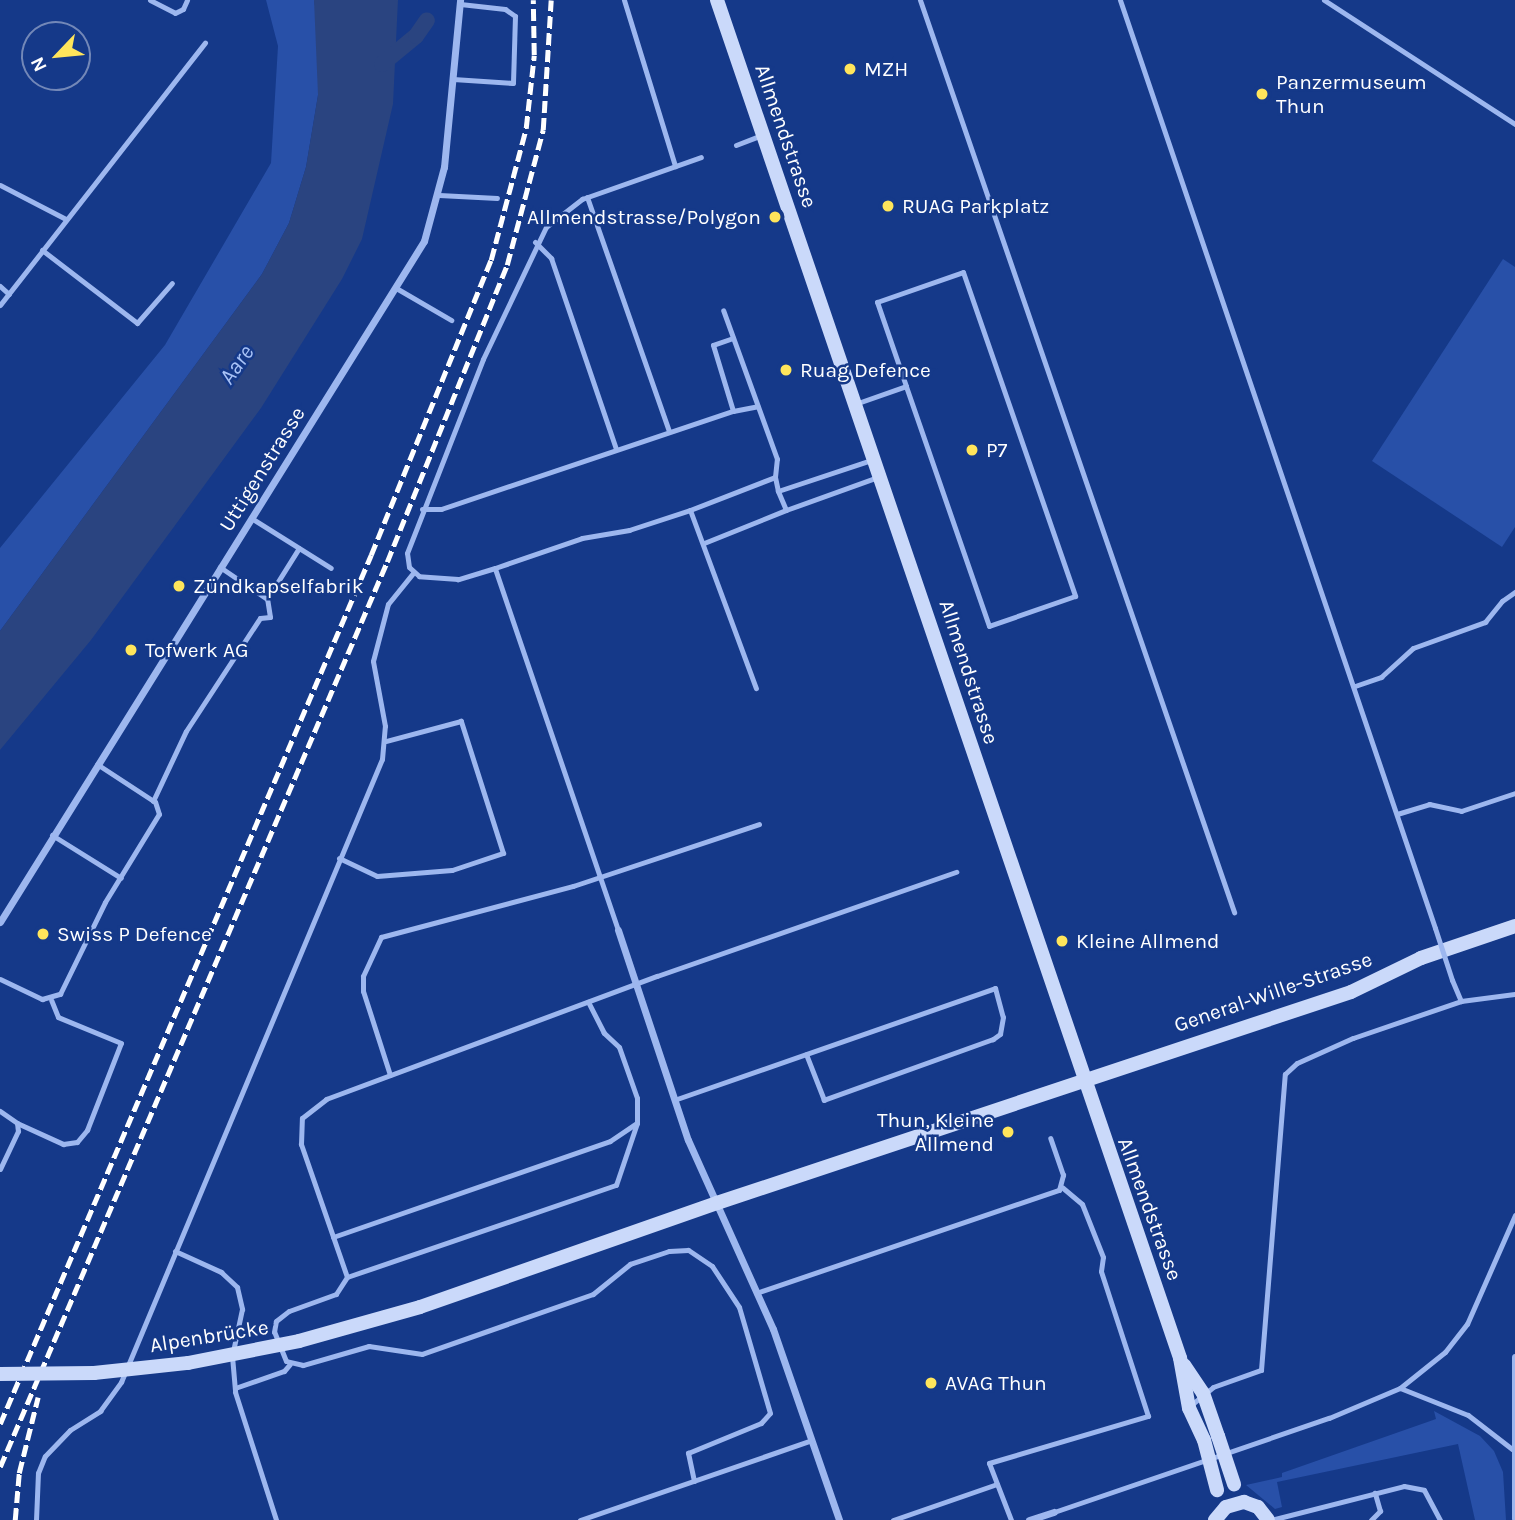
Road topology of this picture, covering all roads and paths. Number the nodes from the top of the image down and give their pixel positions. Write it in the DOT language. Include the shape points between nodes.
graph roads {
  1 [pos="150,0"];
  2 [pos="187,0"];
  3 [pos="624,0"];
  4 [pos="717,0"];
  5 [pos="920,0"];
  6 [pos="1120,0"];
  7 [pos="1324,0"];
  8 [pos="460,2"];
  9 [pos="205,43"];
  10 [pos="453,79"];
  11 [pos="1515,124"];
  12 [pos="763,135"];
  13 [pos="736,145"];
  14 [pos="701,157"];
  15 [pos="675,166"];
  16 [pos="0,185"];
  17 [pos="439,195"];
  18 [pos="587,197"];
  19 [pos="497,198"];
  20 [pos="66,219"];
  21 [pos="535,242"];
  22 [pos="42,250"];
  23 [pos="172,283"];
  24 [pos="0,286"];
  25 [pos="396,288"];
  26 [pos="9,294"];
  27 [pos="0,305"];
  28 [pos="723,310"];
  29 [pos="451,320"];
  30 [pos="733,338"];
  31 [pos="906,386"];
  32 [pos="855,404"];
  33 [pos="758,406"];
  34 [pos="733,411"];
  35 [pos="669,431"];
  36 [pos="616,449"];
  37 [pos="874,459"];
  38 [pos="880,476"];
  39 [pos="775,477"];
  40 [pos="778,491"];
  41 [pos="422,509"];
  42 [pos="690,510"];
  43 [pos="786,510"];
  44 [pos="251,519"];
  45 [pos="704,543"];
  46 [pos="299,548"];
  47 [pos="220,567"];
  48 [pos="331,568"];
  49 [pos="495,568"];
  50 [pos="413,572"];
  51 [pos="1515,592"];
  52 [pos="267,599"];
  53 [pos="1355,686"];
  54 [pos="756,688"];
  55 [pos="386,741"];
  56 [pos="97,764"];
  57 [pos="1515,793"];
  58 [pos="153,801"];
  59 [pos="1397,814"];
  60 [pos="759,824"];
  61 [pos="52,835"];
  62 [pos="339,858"];
  63 [pos="956,872"];
  64 [pos="121,877"];
  65 [pos="601,877"];
  66 [pos="1234,912"];
  67 [pos="0,922"];
  68 [pos="1515,926"];
  69 [pos="618,930"];
  70 [pos="0,979"];
  71 [pos="637,985"];
  72 [pos="1515,994"];
  73 [pos="51,1000"];
  74 [pos="1461,1001"];
  75 [pos="588,1002"];
  76 [pos="806,1054"];
  77 [pos="390,1075"];
  78 [pos="1082,1079"];
  79 [pos="674,1100"];
  80 [pos="0,1111"];
  81 [pos="17,1123"];
  82 [pos="637,1123"];
  83 [pos="1050,1138"];
  84 [pos="0,1169"];
  85 [pos="1062,1187"];
  86 [pos="717,1203"];
  87 [pos="1515,1215"];
  88 [pos="334,1237"];
  89 [pos="175,1251"];
  90 [pos="347,1277"];
  91 [pos="756,1293"];
  92 [pos="1515,1357"];
  93 [pos="1180,1358"];
  94 [pos="290,1364"];
  95 [pos="0,1374"];
  96 [pos="235,1388"];
  97 [pos="1400,1388"];
  98 [pos="1203,1393"];
  99 [pos="1189,1408"];
  100 [pos="811,1440"];
  101 [pos="1512,1449"];
  102 [pos="694,1481"];
  103 [pos="997,1484"];
  104 [pos="1375,1493"];
  105 [pos="1250,1504"];
  106 [pos="1054,1512"];
  107 [pos="1216,1518"];
  108 [pos="1515,1518"];
  109 [pos="36,1520"];
  110 [pos="276,1520"];
  111 [pos="580,1520"];
  112 [pos="839,1520"];
  113 [pos="893,1520"];
  114 [pos="1011,1520"];
  115 [pos="1029,1520"];
  116 [pos="1269,1520"];
  117 [pos="1371,1520"];
  118 [pos="1440,1520"];
  1 -- 2 [label="lane" via="175,13"];
  3 -- 15 [label="lane"];
  4 -- 12 [label="main road, Allmendstrasse"];
  5 -- 66 [label="lane"];
  6 -- 53 [label="lane"];
  7 -- 11 [label="lane"];
  8 -- 10 [label="street, Uttigenstrasse"];
  8 -- 10 [label="lane" via="505,9 515,16 513,83"];
  9 -- 20 [label="lane"];
  10 -- 17 [label="street, Uttigenstrasse"];
  12 -- 13 [label="lane"];
  12 -- 32 [label="main road, Allmendstrasse"];
  14 -- 15 [label="lane"];
  15 -- 18 [label="lane"];
  16 -- 20 [label="lane"];
  17 -- 19 [label="lane"];
  17 -- 25 [label="street, Uttigenstrasse" via="424,241"];
  18 -- 21 [label="lane" via="560,212"];
  18 -- 35 [label="lane"];
  20 -- 22 [label="lane"];
  21 -- 36 [label="lane" via="551,258"];
  21 -- 41 [label="lane"];
  22 -- 23 [label="lane" via="137,323"];
  22 -- 26 [label="lane"];
  24 -- 26 [label="lane"];
  25 -- 29 [label="lane"];
  25 -- 44 [label="street, Uttigenstrasse"];
  26 -- 27 [label="lane"];
  28 -- 30 [label="lane"];
  30 -- 33 [label="lane"];
  30 -- 34 [label="lane" via="713,345"];
  31 -- 31 [label="lane" via="877,302 963,272 1075,596 989,626"];
  31 -- 32 [label="lane"];
  32 -- 37 [label="main road, Allmendstrasse"];
  33 -- 34 [label="lane"];
  33 -- 39 [label="lane" via="777,459"];
  34 -- 35 [label="lane"];
  35 -- 36 [label="lane"];
  36 -- 41 [label="lane" via="441,509"];
  37 -- 38 [label="main road, Allmendstrasse"];
  37 -- 40 [label="lane"];
  38 -- 43 [label="lane"];
  38 -- 78 [label="main road, Allmendstrasse"];
  39 -- 40 [label="lane"];
  39 -- 42 [label="lane"];
  40 -- 43 [label="lane"];
  41 -- 50 [label="lane" via="407,553"];
  42 -- 45 [label="lane"];
  42 -- 49 [label="lane" via="629,530 582,537"];
  43 -- 45 [label="lane"];
  44 -- 46 [label="lane"];
  44 -- 47 [label="street, Uttigenstrasse"];
  45 -- 54 [label="lane"];
  46 -- 48 [label="lane"];
  46 -- 52 [label="lane"];
  47 -- 52 [label="lane"];
  47 -- 56 [label="street, Uttigenstrasse"];
  49 -- 50 [label="lane" via="458,579"];
  49 -- 65 [label="lane"];
  50 -- 55 [label="lane" via="387,604 373,661"];
  51 -- 53 [label="lane" via="1485,622 1413,648 1381,677"];
  52 -- 58 [label="lane" via="270,617 260,618 186,731"];
  53 -- 59 [label="lane"];
  55 -- 62 [label="lane"];
  55 -- 62 [label="lane" via="461,721 503,853 452,870 377,876"];
  56 -- 58 [label="lane"];
  56 -- 61 [label="street, Uttigenstrasse"];
  57 -- 59 [label="lane" via="1461,811 1429,804"];
  58 -- 64 [label="lane" via="159,814"];
  59 -- 74 [label="lane, bridge"];
  60 -- 65 [label="lane"];
  61 -- 64 [label="lane"];
  61 -- 67 [label="street, Uttigenstrasse"];
  62 -- 89 [label="lane"];
  63 -- 71 [label="lane"];
  64 -- 73 [label="lane" via="60,994"];
  65 -- 69 [label="lane"];
  65 -- 77 [label="lane" via="381,937 363,976 363,991"];
  68 -- 78 [label="main road, General-Wille-Strasse" via="1421,958 1351,992"];
  69 -- 71 [label="street"];
  70 -- 73 [label="lane"];
  71 -- 75 [label="lane"];
  71 -- 79 [label="street"];
  72 -- 74 [label="lane"];
  73 -- 81 [label="lane" via="58,1017 121,1043 88,1130 77,1142 63,1144"];
  74 -- 98 [label="lane" via="1339,1043 1297,1063 1285,1074 1261,1370"];
  75 -- 77 [label="lane"];
  75 -- 82 [label="lane" via="604,1033 619,1048 637,1098"];
  76 -- 76 [label="lane" via="824,1100 993,1040 1000,1034 1003,1017 995,988"];
  76 -- 79 [label="lane"];
  77 -- 88 [label="lane" via="326,1098 302,1118 300,1144"];
  78 -- 86 [label="main road, General-Wille-Strasse"];
  78 -- 93 [label="main road, Allmendstrasse"];
  79 -- 86 [label="street"];
  80 -- 81 [label="lane"];
  81 -- 84 [label="lane" via="18,1131"];
  82 -- 88 [label="lane" via="610,1141"];
  82 -- 90 [label="lane" via="616,1185"];
  83 -- 85 [label="lane" via="1063,1175"];
  85 -- 91 [label="lane"];
  85 -- 103 [label="lane" via="1082,1203 1148,1416 989,1463"];
  86 -- 91 [label="street"];
  86 -- 95 [label="main road, Alpenbrücke, bridge" via="420,1307 299,1341 199,1361 94,1373"];
  87 -- 97 [label="lane" via="1467,1324 1445,1352"];
  88 -- 90 [label="lane"];
  89 -- 96 [label="lane" via="221,1272 237,1287 242,1309 232,1356"];
  89 -- 109 [label="lane" via="113,1398 45,1456 38,1473"];
  90 -- 94 [label="lane" via="336,1294 289,1311 276,1321 278,1342"];
  91 -- 100 [label="street"];
  92 -- 101 [label="street"];
  93 -- 98 [label="main road, Allmendstrasse"];
  93 -- 99 [label="main road, Allmendstrasse"];
  94 -- 96 [label="lane" via="284,1371"];
  94 -- 102 [label="lane" via="369,1346 422,1354 593,1294 629,1264 688,1250 712,1266 739,1307 770,1413 761,1423 691,1450 687,1457"];
  96 -- 110 [label="lane"];
  97 -- 101 [label="lane" via="1468,1415"];
  97 -- 106 [label="lane" via="1329,1418"];
  98 -- 99 [label="lane"];
  98 -- 105 [label="main road, Allmendstrasse, bridge" via="1234,1484"];
  99 -- 107 [label="main road, Allmendstrasse, bridge" via="1204,1440 1217,1490"];
  100 -- 102 [label="lane"];
  100 -- 112 [label="street"];
  101 -- 108 [label="street"];
  102 -- 111 [label="lane"];
  103 -- 113 [label="lane"];
  103 -- 114 [label="lane"];
  104 -- 116 [label="lane"];
  104 -- 117 [label="lane" via="1380,1511"];
  104 -- 118 [label="lane" via="1404,1486 1424,1490"];
  105 -- 107 [label="main road" via="1232,1504"];
  105 -- 116 [label="main road, Allmendstrasse"];
  106 -- 115 [label="street"];
}
